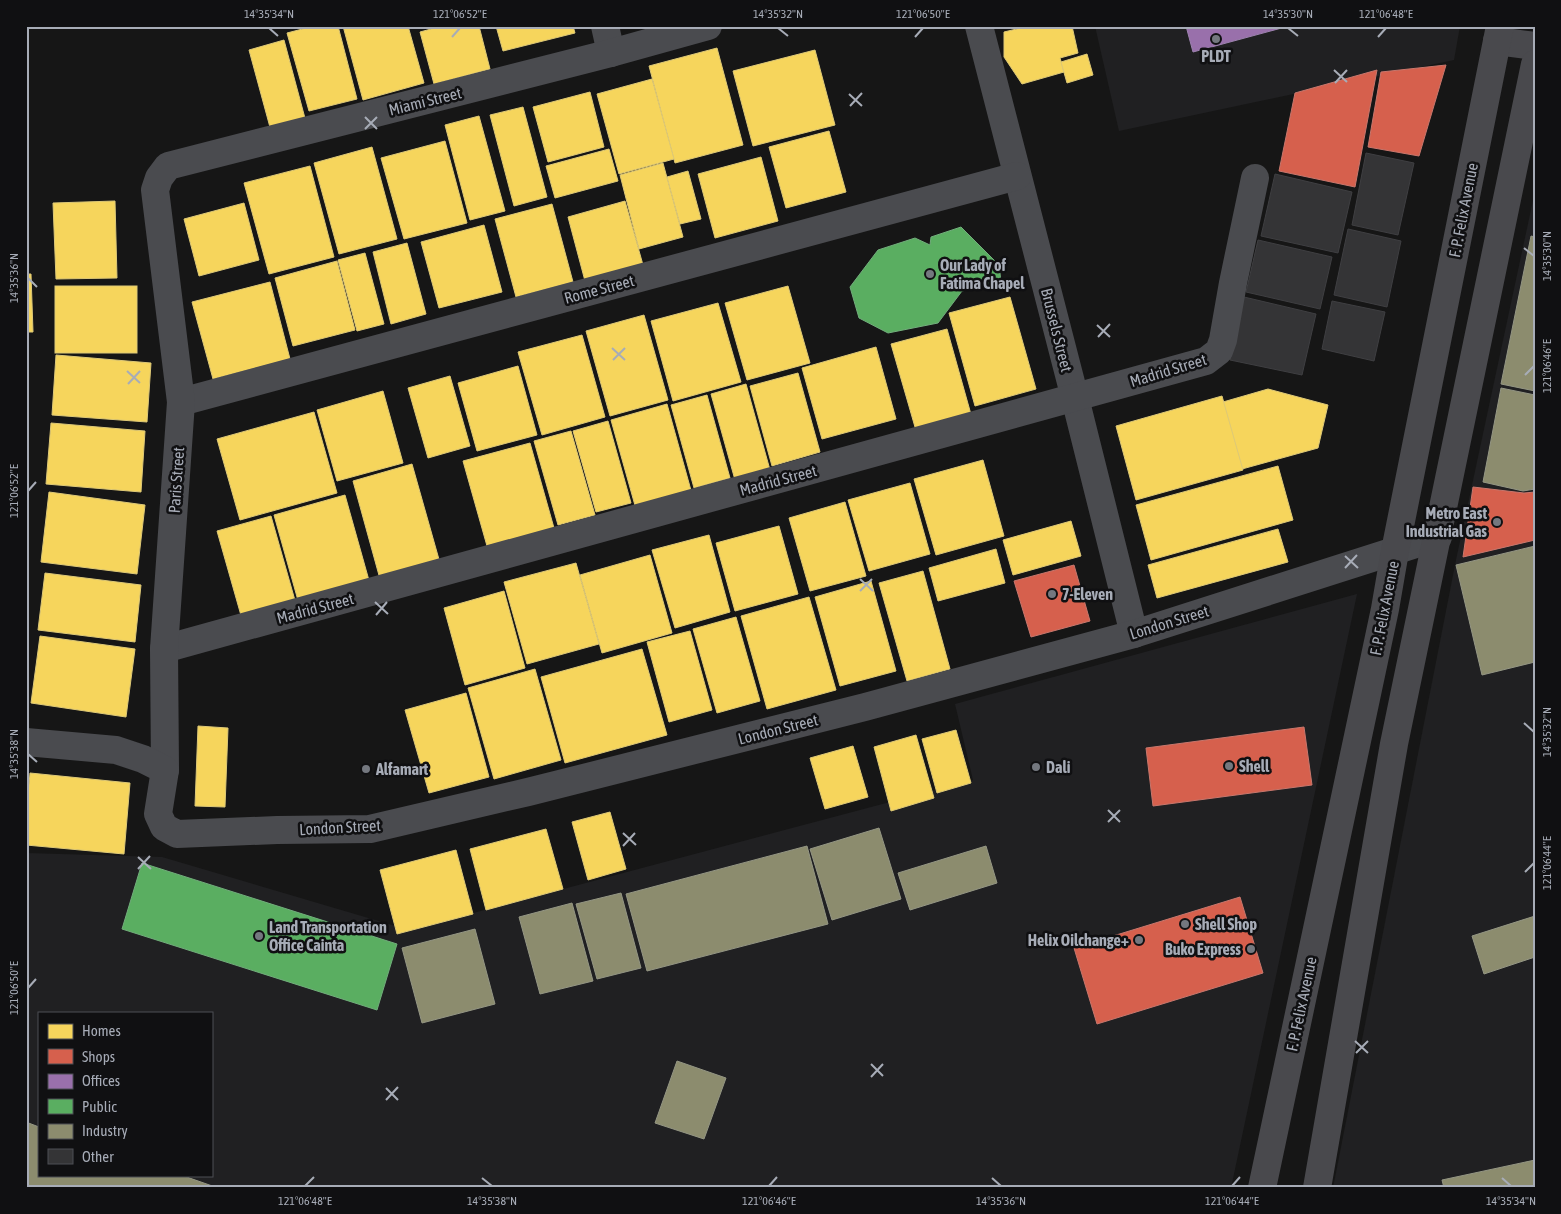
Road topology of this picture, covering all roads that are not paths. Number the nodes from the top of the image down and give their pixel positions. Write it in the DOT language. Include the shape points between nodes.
graph roads {
  1 [pos="605,26"];
  2 [pos="708,26"];
  3 [pos="979,26"];
  4 [pos="1498,33"];
  5 [pos="1535,46"];
  6 [pos="611,53"];
  7 [pos="1535,64"];
  8 [pos="1018,176"];
  9 [pos="1255,178"];
  10 [pos="154,190"];
  11 [pos="1075,398"];
  12 [pos="181,402"];
  13 [pos="1438,537"];
  14 [pos="1395,551"];
  15 [pos="1134,634"];
  16 [pos="164,649"];
  17 [pos="26,742"];
  18 [pos="164,770"];
  19 [pos="1262,1188"];
  20 [pos="1317,1188"];
  1 -- 6 [label="street"];
  2 -- 6 [label="street, Miami Street"];
  3 -- 8 [label="street, Brussels Street"];
  4 -- 5 [label="main road"];
  4 -- 14 [label="main road, F. P. Felix Avenue"];
  6 -- 10 [label="street, Miami Street" via="168,166"];
  7 -- 13 [label="main road"];
  8 -- 11 [label="street, Brussels Street"];
  8 -- 12 [label="street, Rome Street"];
  9 -- 11 [label="street, Madrid Street" via="1219,351 1206,361"];
  10 -- 12 [label="street, Paris Street"];
  11 -- 15 [label="street, Brussels Street"];
  11 -- 16 [label="street, Madrid Street"];
  12 -- 16 [label="street, Paris Street"];
  13 -- 14 [label="street, London Street"];
  13 -- 20 [label="main road" via="1394,744"];
  14 -- 15 [label="street, London Street"];
  14 -- 19 [label="main road, F. P. Felix Avenue"];
  15 -- 18 [label="street, London Street" via="855,709 370,829 177,834 164,827 158,814"];
  16 -- 18 [label="street, Paris Street"];
  17 -- 18 [label="street" via="116,750"];
}
